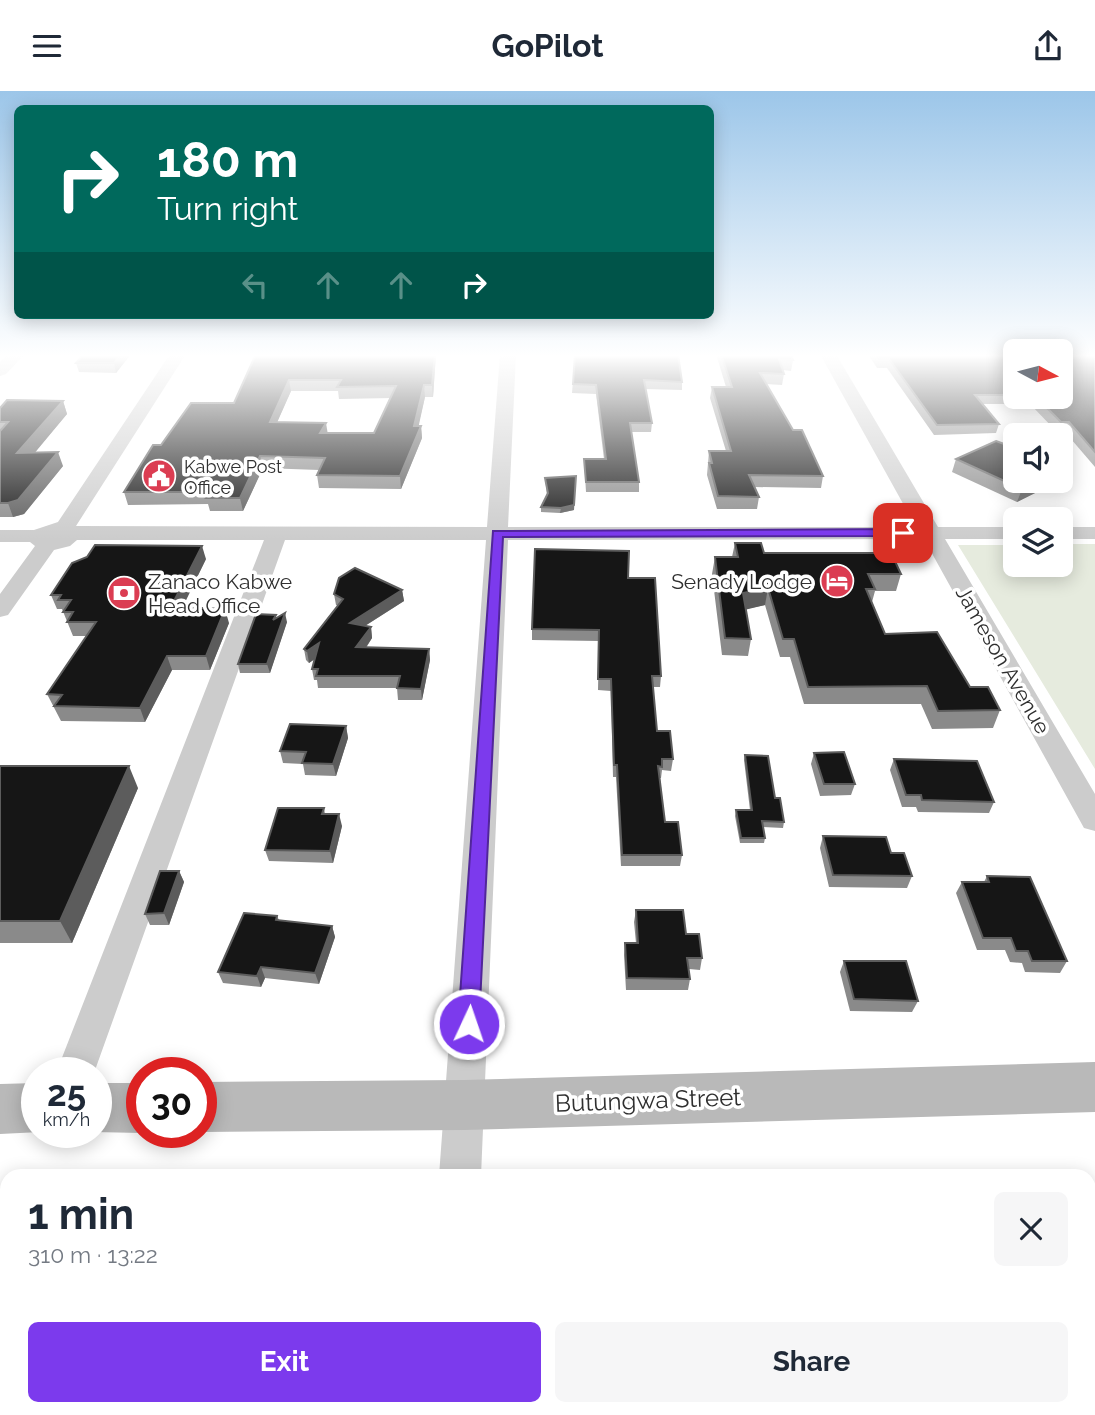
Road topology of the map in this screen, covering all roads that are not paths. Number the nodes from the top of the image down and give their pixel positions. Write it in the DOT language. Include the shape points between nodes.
graph roads {
  1 [pos="140,416"];
  2 [pos="504,416"];
  3 [pos="863,416"];
  4 [pos="68,531"];
  5 [pos="930,533"];
  6 [pos="1003,533"];
  7 [pos="1073,533"];
  8 [pos="1095,533"];
  9 [pos="277,534"];
  10 [pos="497,534"];
  11 [pos="0,536"];
  12 [pos="44,540"];
  13 [pos="0,610"];
  14 [pos="1095,820"];
  15 [pos="81,1057"];
  16 [pos="1095,1087"];
  17 [pos="464,1105"];
  18 [pos="217,1107"];
  19 [pos="21,1108"];
  20 [pos="0,1109"];
  21 [pos="460,1169"];
  1 -- 4 [label="street"];
  2 -- 10 [label="street"];
  3 -- 5 [label="street, Jameson Avenue"];
  4 -- 9 [label="street"];
  4 -- 12 [label="street" via="63,541"];
  5 -- 6 [label="street"];
  5 -- 10 [label="street"];
  5 -- 14 [label="street, Jameson Avenue"];
  7 -- 8 [label="street"];
  9 -- 10 [label="street"];
  9 -- 15 [label="street"];
  10 -- 17 [label="street"];
  11 -- 12 [label="street"];
  12 -- 13 [label="street"];
  16 -- 17 [label="main road, Butungwa Street"];
  17 -- 18 [label="main road, Butungwa Street"];
  17 -- 21 [label="street"];
  19 -- 20 [label="main road"];
}
